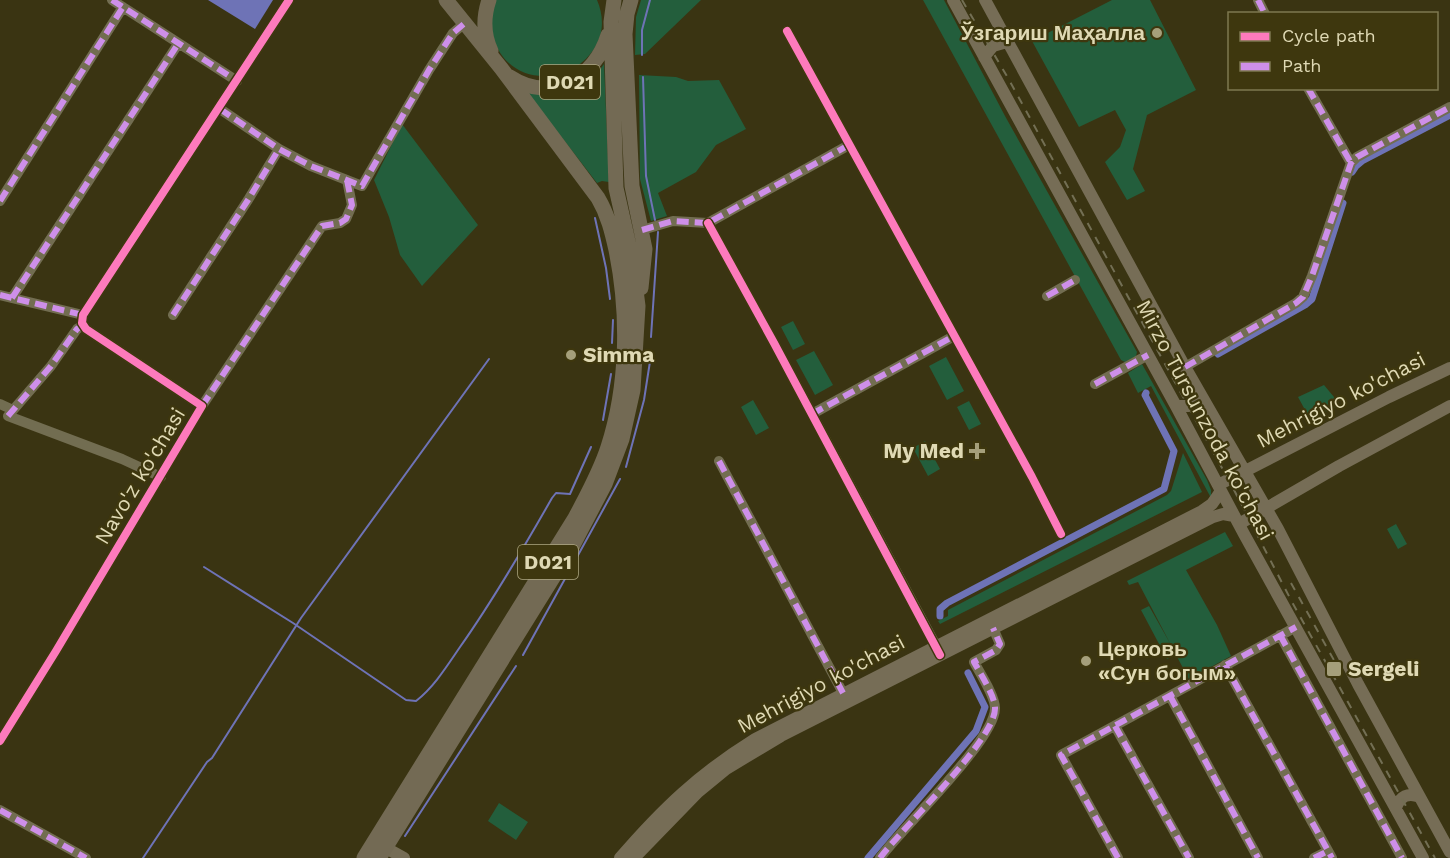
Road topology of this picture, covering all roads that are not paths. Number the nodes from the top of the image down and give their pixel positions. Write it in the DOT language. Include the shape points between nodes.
graph roads {
  1 [pos="112,0"];
  2 [pos="289,0"];
  3 [pos="446,0"];
  4 [pos="489,0"];
  5 [pos="606,0"];
  6 [pos="614,0"];
  7 [pos="631,0"];
  8 [pos="953,0"];
  9 [pos="984,0"];
  10 [pos="123,7"];
  11 [pos="611,22"];
  12 [pos="465,23"];
  13 [pos="787,31"];
  14 [pos="1007,42"];
  15 [pos="178,44"];
  16 [pos="984,57"];
  17 [pos="501,68"];
  18 [pos="237,81"];
  19 [pos="1309,90"];
  20 [pos="220,108"];
  21 [pos="1450,108"];
  22 [pos="849,145"];
  23 [pos="279,149"];
  24 [pos="1351,163"];
  25 [pos="348,180"];
  26 [pos="617,194"];
  27 [pos="598,198"];
  28 [pos="0,201"];
  29 [pos="708,223"];
  30 [pos="642,230"];
  31 [pos="1075,280"];
  32 [pos="0,295"];
  33 [pos="1047,296"];
  34 [pos="12,298"];
  35 [pos="638,306"];
  36 [pos="172,315"];
  37 [pos="83,320"];
  38 [pos="954,336"];
  39 [pos="1148,355"];
  40 [pos="1185,367"];
  41 [pos="1450,368"];
  42 [pos="1095,384"];
  43 [pos="1199,393"];
  44 [pos="0,404"];
  45 [pos="202,406"];
  46 [pos="1176,406"];
  47 [pos="1450,406"];
  48 [pos="13,410"];
  49 [pos="812,414"];
  50 [pos="719,461"];
  51 [pos="1245,471"];
  52 [pos="161,477"];
  53 [pos="1219,488"];
  54 [pos="1266,509"];
  55 [pos="1237,520"];
  56 [pos="1061,534"];
  57 [pos="545,580"];
  58 [pos="1296,627"];
  59 [pos="993,628"];
  60 [pos="1280,635"];
  61 [pos="938,650"];
  62 [pos="1225,665"];
  63 [pos="843,693"];
  64 [pos="1170,696"];
  65 [pos="1115,726"];
  66 [pos="0,741"];
  67 [pos="1419,797"];
  68 [pos="1396,808"];
  69 [pos="0,810"];
  70 [pos="1450,852"];
  71 [pos="377,854"];
  72 [pos="1330,854"];
  73 [pos="86,858"];
  74 [pos="404,858"];
  75 [pos="620,858"];
  76 [pos="634,858"];
  77 [pos="880,858"];
  78 [pos="1118,858"];
  79 [pos="1189,858"];
  80 [pos="1258,858"];
  81 [pos="1314,858"];
  82 [pos="1402,858"];
  83 [pos="1423,858"];
  1 -- 10 [label="street"];
  2 -- 18 [label="street"];
  3 -- 12 [label="highway, D021"];
  4 -- 17 [label="highway, D021" via="485,34"];
  5 -- 11 [label="highway, D021"];
  6 -- 11 [label="highway, D021"];
  7 -- 30 [label="highway" via="625,34 631,177"];
  8 -- 16 [label="main road, Mirzo Tursunzoda ko'chasi"];
  9 -- 14 [label="main road, Mirzo Tursunzoda ko'chasi"];
  10 -- 15 [label="street"];
  10 -- 28 [label="street"];
  11 -- 17 [label="highway, D021" via="597,61 568,83 529,86"];
  11 -- 26 [label="highway, D021"];
  12 -- 17 [label="highway, D021"];
  12 -- 25 [label="street" via="453,33 429,70 362,186"];
  13 -- 22 [label="street"];
  14 -- 16 [label="main road" via="993,46"];
  14 -- 40 [label="main road, Mirzo Tursunzoda ko'chasi"];
  15 -- 18 [label="street"];
  15 -- 34 [label="street"];
  16 -- 39 [label="main road, Mirzo Tursunzoda ko'chasi"];
  17 -- 27 [label="highway, D021"];
  18 -- 20 [label="street"];
  19 -- 24 [label="street"];
  20 -- 23 [label="street"];
  20 -- 37 [label="street"];
  21 -- 24 [label="street"];
  22 -- 29 [label="street"];
  22 -- 38 [label="street"];
  23 -- 25 [label="street"];
  23 -- 36 [label="street"];
  24 -- 40 [label="street" via="1302,297"];
  25 -- 45 [label="street, Navo'z ko'chasi" via="352,205 346,219 322,226"];
  26 -- 27 [label="highway" via="605,188"];
  26 -- 35 [label="highway, D021"];
  27 -- 57 [label="highway, D021" via="609,222 621,277 621,389 600,469"];
  29 -- 30 [label="street" via="673,221"];
  29 -- 49 [label="street"];
  30 -- 35 [label="highway" via="645,255"];
  31 -- 33 [label="street"];
  32 -- 34 [label="street, Navo'z ko'chasi"];
  34 -- 37 [label="street, Navo'z ko'chasi"];
  35 -- 57 [label="highway, D021" via="633,390 622,439 596,504"];
  37 -- 45 [label="street, Navo'z ko'chasi" via="86,329"];
  37 -- 48 [label="street"];
  38 -- 49 [label="street"];
  38 -- 56 [label="street"];
  39 -- 42 [label="street"];
  39 -- 46 [label="main road, Mirzo Tursunzoda ko'chasi"];
  40 -- 43 [label="main road, Mirzo Tursunzoda ko'chasi"];
  41 -- 51 [label="main road, Mehrigiyo ko'chasi"];
  43 -- 46 [label="main road" via="1189,406"];
  43 -- 51 [label="main road, Mirzo Tursunzoda ko'chasi"];
  44 -- 48 [label="street"];
  45 -- 52 [label="street, Navo'z ko'chasi"];
  46 -- 53 [label="main road, Mirzo Tursunzoda ko'chasi"];
  47 -- 54 [label="main road, Mehrigiyo ko'chasi"];
  48 -- 52 [label="street" via="8,416"];
  49 -- 61 [label="street"];
  50 -- 63 [label="street"];
  51 -- 53 [label="main road, Mehrigiyo ko'chasi"];
  51 -- 54 [label="main road, Mirzo Tursunzoda ko'chasi"];
  52 -- 66 [label="street, Navo'z ko'chasi"];
  53 -- 55 [label="main road, Mirzo Tursunzoda ko'chasi"];
  53 -- 61 [label="main road, Mehrigiyo ko'chasi" via="1215,501 1202,511"];
  54 -- 55 [label="main road, Mehrigiyo ko'chasi"];
  54 -- 67 [label="main road, Mirzo Tursunzoda ko'chasi"];
  55 -- 58 [label="main road, Mirzo Tursunzoda ko'chasi"];
  55 -- 59 [label="main road, Mehrigiyo ko'chasi" via="1223,514 1213,517"];
  57 -- 71 [label="highway, D021"];
  58 -- 60 [label="street"];
  58 -- 68 [label="main road, Mirzo Tursunzoda ko'chasi"];
  59 -- 61 [label="main road, Mehrigiyo ko'chasi"];
  59 -- 77 [label="street" via="1000,644 974,662 995,703 995,715 987,732"];
  60 -- 62 [label="street"];
  60 -- 82 [label="street"];
  61 -- 63 [label="main road, Mehrigiyo ko'chasi"];
  61 -- 76 [label="main road, Mehrigiyo ko'chasi" via="726,769 682,806"];
  62 -- 64 [label="street"];
  62 -- 72 [label="street"];
  63 -- 75 [label="main road, Mehrigiyo ko'chasi" via="760,736 705,772 660,813"];
  64 -- 65 [label="street"];
  64 -- 80 [label="street"];
  65 -- 78 [label="street" via="1061,755"];
  65 -- 79 [label="street"];
  67 -- 68 [label="main road" via="1403,797"];
  67 -- 70 [label="main road, Mirzo Tursunzoda ko'chasi"];
  68 -- 83 [label="main road, Mirzo Tursunzoda ko'chasi"];
  69 -- 73 [label="street"];
  71 -- 74 [label="main road"];
  72 -- 81 [label="street"];
}
